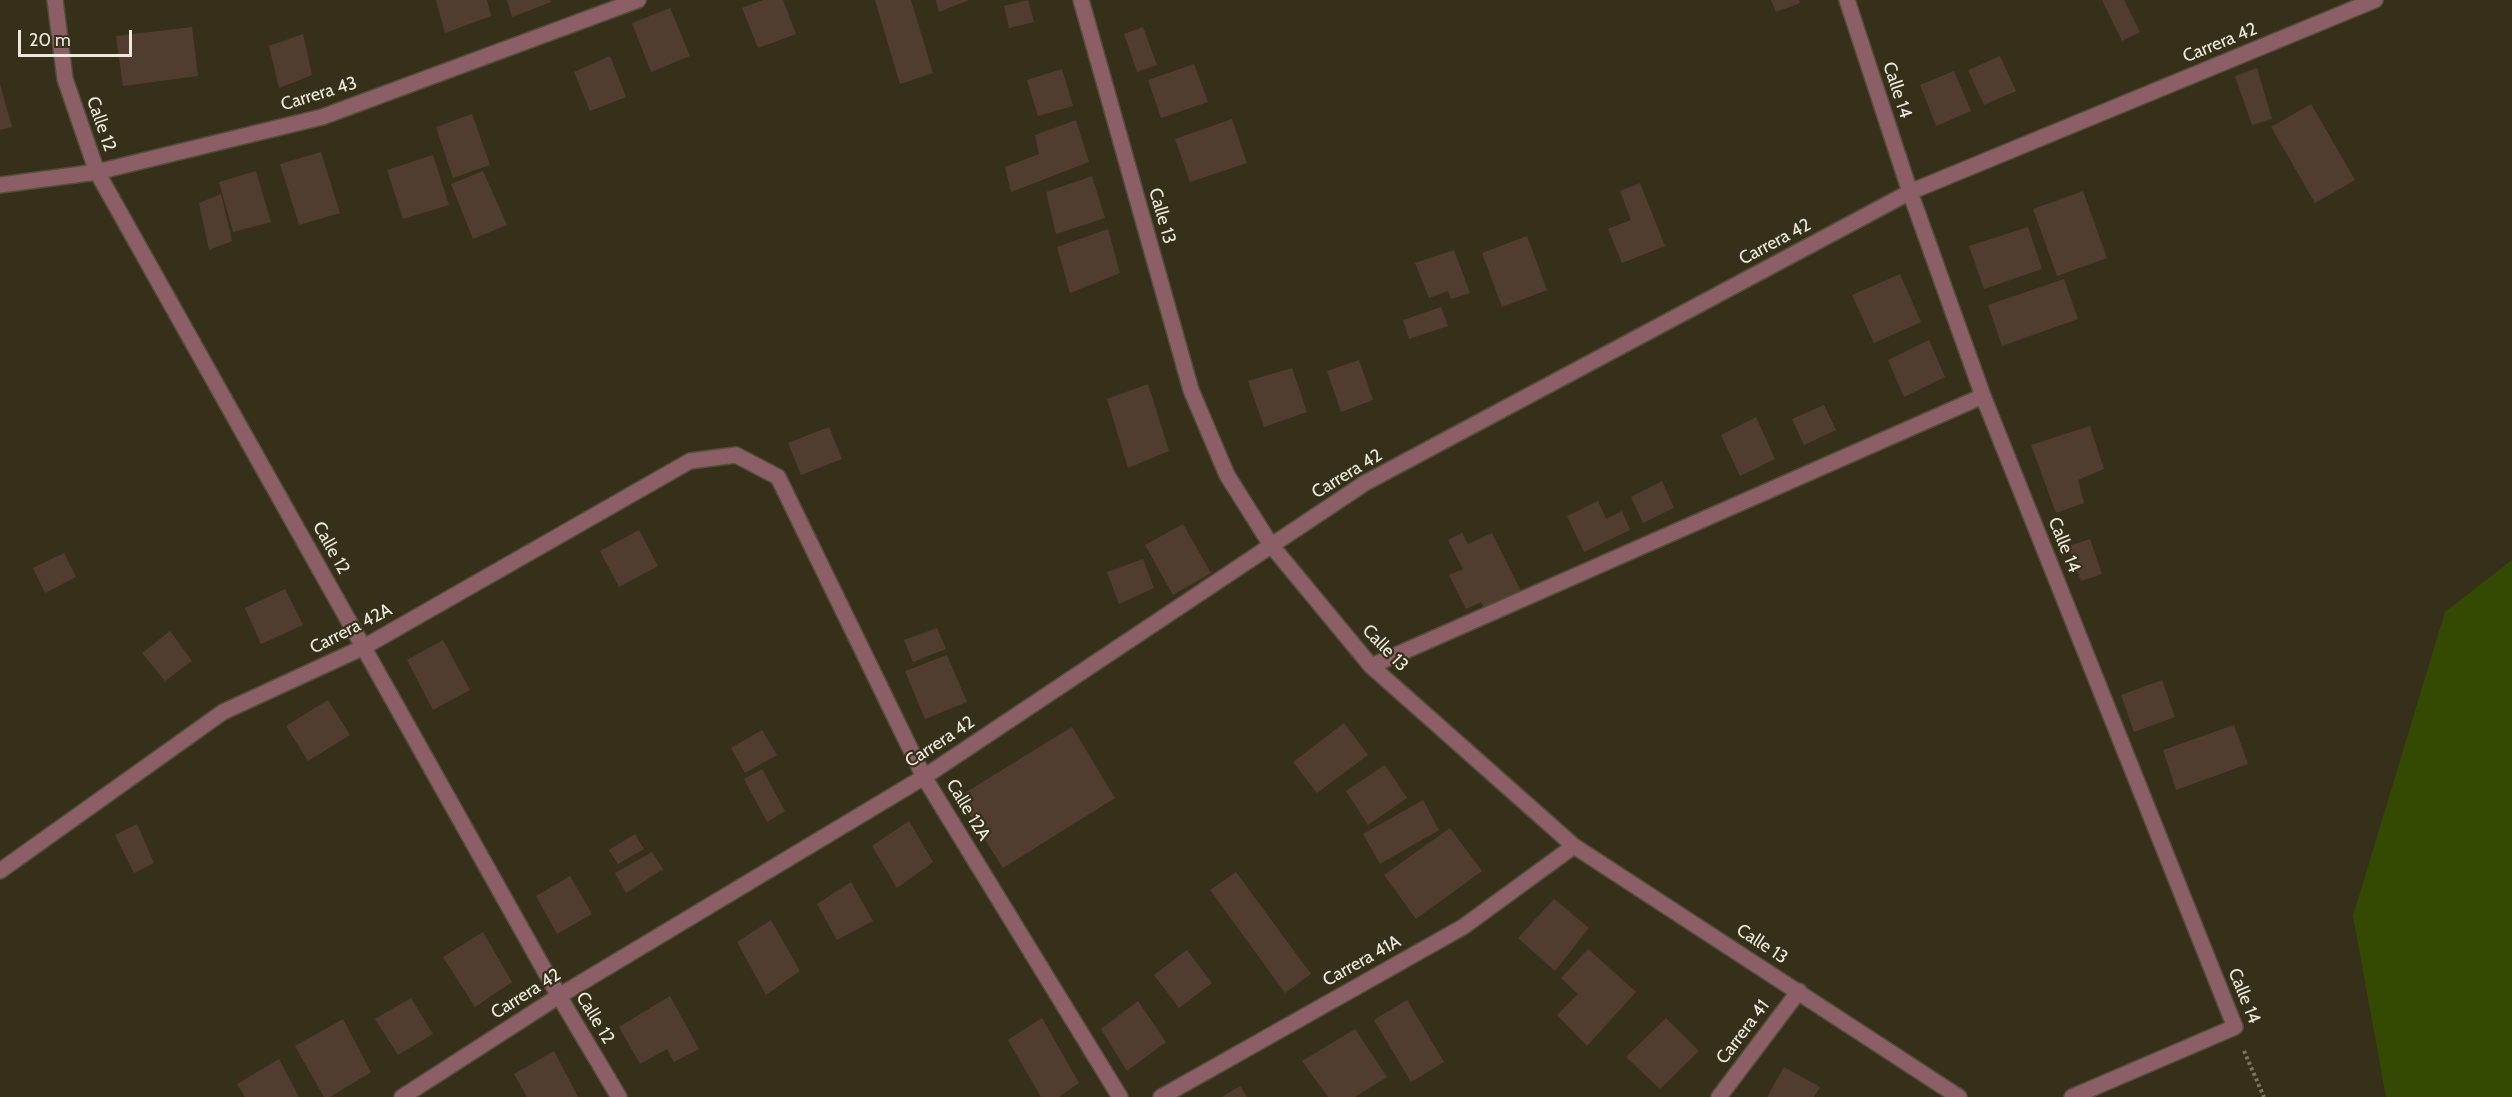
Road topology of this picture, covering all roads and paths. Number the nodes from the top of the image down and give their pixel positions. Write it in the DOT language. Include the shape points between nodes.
graph roads {
  1 [pos="55,0"];
  2 [pos="638,0"];
  3 [pos="1081,0"];
  4 [pos="1847,0"];
  5 [pos="2374,0"];
  6 [pos="2339,7"];
  7 [pos="97,172"];
  8 [pos="0,185"];
  9 [pos="1910,192"];
  10 [pos="1983,396"];
  11 [pos="736,455"];
  12 [pos="1271,545"];
  13 [pos="364,647"];
  14 [pos="1371,666"];
  15 [pos="924,777"];
  16 [pos="1575,846"];
  17 [pos="0,871"];
  18 [pos="1799,991"];
  19 [pos="559,996"];
  20 [pos="2235,1027"];
  21 [pos="402,1097"];
  22 [pos="619,1097"];
  23 [pos="1120,1097"];
  24 [pos="1161,1097"];
  25 [pos="1719,1097"];
  26 [pos="1959,1097"];
  27 [pos="2072,1097"];
  28 [pos="2264,1097"];
  1 -- 7 [label="street, Calle 12" via="65,79"];
  2 -- 7 [label="street, Carrera 43" via="322,117"];
  3 -- 12 [label="street, Calle 13" via="1191,390 1227,475"];
  4 -- 9 [label="street, Calle 14"];
  5 -- 6 [label="street, Carrera 42"];
  6 -- 9 [label="street, Carrera 42"];
  7 -- 8 [label="street, Carrera 43"];
  7 -- 13 [label="street, Calle 12"];
  9 -- 10 [label="street, Calle 14"];
  9 -- 12 [label="street, Carrera 42" via="1365,483"];
  10 -- 14 [label="street"];
  10 -- 20 [label="street, Calle 14"];
  11 -- 13 [label="street, Carrera 42A" via="690,461"];
  11 -- 15 [label="street, Calle 12A" via="778,477"];
  12 -- 14 [label="street, Calle 13"];
  12 -- 15 [label="street, Carrera 42"];
  13 -- 17 [label="street, Carrera 42A" via="223,712"];
  13 -- 19 [label="street, Calle 12"];
  14 -- 16 [label="street, Calle 13"];
  15 -- 19 [label="street, Carrera 42"];
  15 -- 23 [label="street, Calle 12A"];
  16 -- 18 [label="street, Calle 13"];
  16 -- 24 [label="street, Carrera 41A" via="1463,927"];
  18 -- 25 [label="street, Carrera 41"];
  18 -- 26 [label="street, Calle 13"];
  19 -- 21 [label="street, Carrera 42"];
  19 -- 22 [label="street, Calle 12"];
  20 -- 27 [label="street"];
  20 -- 28 [label="path, Calle 14"];
}
